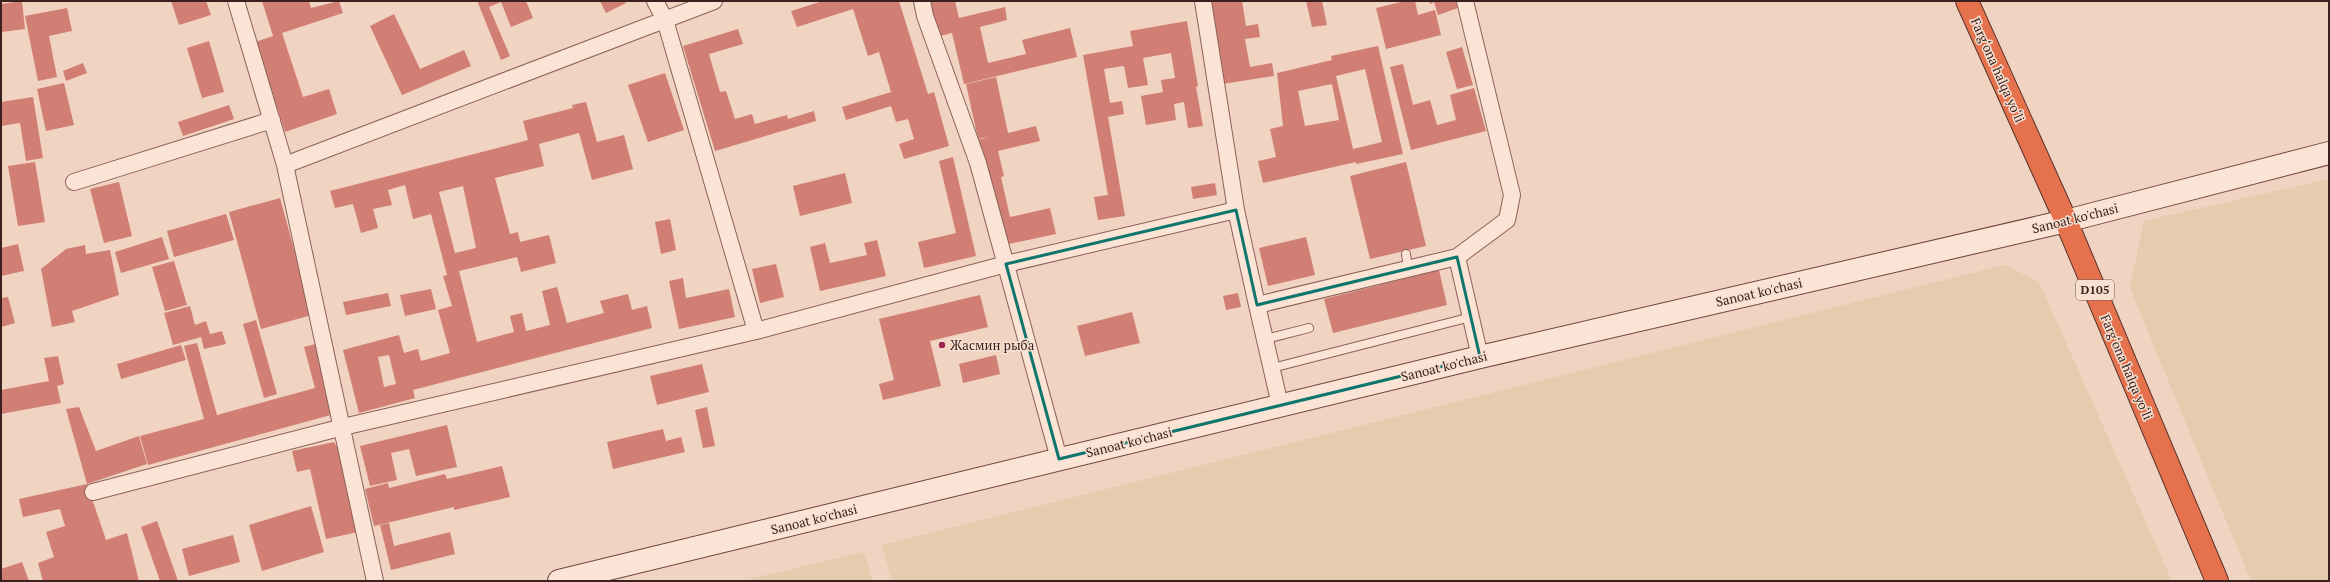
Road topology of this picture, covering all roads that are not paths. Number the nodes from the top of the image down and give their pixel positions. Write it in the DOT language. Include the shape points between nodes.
graph roads {
  1 [pos="236,1"];
  2 [pos="655,1"];
  3 [pos="714,1"];
  4 [pos="922,1"];
  5 [pos="1203,1"];
  6 [pos="1465,1"];
  7 [pos="1967,1"];
  8 [pos="665,20"];
  9 [pos="272,120"];
  10 [pos="2329,153"];
  11 [pos="285,165"];
  12 [pos="74,182"];
  13 [pos="1236,210"];
  14 [pos="2066,221"];
  15 [pos="1457,257"];
  16 [pos="1006,264"];
  17 [pos="1258,305"];
  18 [pos="1471,317"];
  19 [pos="1309,328"];
  20 [pos="756,331"];
  21 [pos="1266,339"];
  22 [pos="1480,357"];
  23 [pos="1272,368"];
  24 [pos="1280,405"];
  25 [pos="343,428"];
  26 [pos="1059,459"];
  27 [pos="93,492"];
  28 [pos="375,581"];
  29 [pos="559,581"];
  30 [pos="2217,581"];
  1 -- 9 [label="street"];
  2 -- 8 [label="street"];
  3 -- 8 [label="street"];
  4 -- 16 [label="street" via="925,16 978,163"];
  5 -- 13 [label="street"];
  6 -- 15 [label="street" via="1512,196 1508,220"];
  7 -- 14 [label="highway, Farg‘ona halqa yo‘li / D105"];
  8 -- 11 [label="street"];
  8 -- 20 [label="street"];
  9 -- 11 [label="street"];
  9 -- 12 [label="street"];
  10 -- 14 [label="main road, Sanoat ko'chasi"];
  11 -- 25 [label="street"];
  13 -- 16 [label="street"];
  13 -- 17 [label="street"];
  14 -- 22 [label="main road, Sanoat ko'chasi"];
  14 -- 30 [label="highway, Farg‘ona halqa yo‘li / D105"];
  15 -- 17 [label="street" via="1407,261"];
  15 -- 18 [label="street"];
  16 -- 20 [label="street"];
  16 -- 26 [label="street"];
  17 -- 21 [label="street"];
  18 -- 22 [label="street"];
  18 -- 23 [label="lane"];
  19 -- 21 [label="lane"];
  20 -- 25 [label="street"];
  21 -- 23 [label="street"];
  22 -- 24 [label="main road, Sanoat ko'chasi"];
  23 -- 24 [label="street"];
  24 -- 26 [label="main road, Sanoat ko'chasi"];
  25 -- 27 [label="street"];
  25 -- 28 [label="street"];
  26 -- 29 [label="main road, Sanoat ko'chasi"];
}
